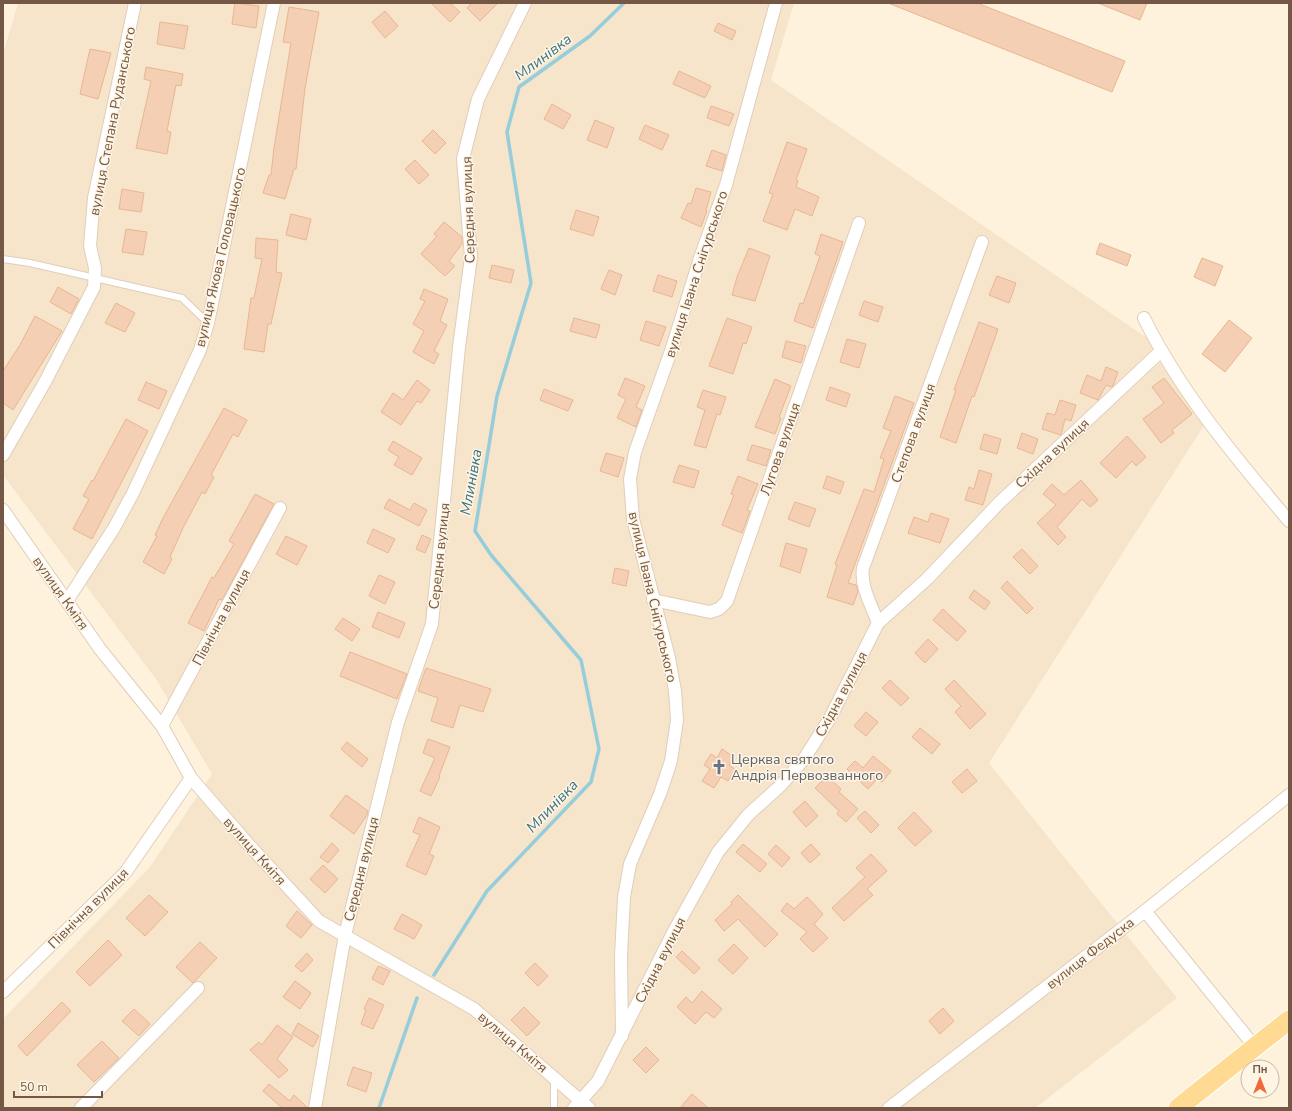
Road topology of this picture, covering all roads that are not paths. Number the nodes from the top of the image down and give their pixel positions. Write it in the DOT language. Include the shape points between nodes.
graph roads {
  1 [pos="135,3"];
  2 [pos="274,3"];
  3 [pos="525,3"];
  4 [pos="776,3"];
  5 [pos="860,223"];
  6 [pos="982,242"];
  7 [pos="3,259"];
  8 [pos="96,279"];
  9 [pos="1144,318"];
  10 [pos="208,323"];
  11 [pos="1160,352"];
  12 [pos="3,455"];
  13 [pos="280,508"];
  14 [pos="3,510"];
  15 [pos="1289,521"];
  16 [pos="653,600"];
  17 [pos="67,601"];
  18 [pos="878,623"];
  19 [pos="162,726"];
  20 [pos="191,778"];
  21 [pos="1289,795"];
  22 [pos="1145,911"];
  23 [pos="344,935"];
  24 [pos="198,988"];
  25 [pos="3,992"];
  26 [pos="1289,1020"];
  27 [pos="622,1036"];
  28 [pos="1255,1047"];
  29 [pos="554,1077"];
  30 [pos="581,1106"];
  31 [pos="81,1108"];
  32 [pos="315,1108"];
  33 [pos="554,1108"];
  34 [pos="889,1108"];
  35 [pos="1178,1108"];
  1 -- 8 [label="street, вулиця Степана Руданського" via="94,198 90,246"];
  2 -- 10 [label="street, вулиця Якова Головацького"];
  3 -- 23 [label="street, Середня вулиця" via="478,99 463,159 471,257 459,347 432,624 398,722"];
  4 -- 16 [label="street, вулиця Івана Снігурського" via="726,185 634,459 630,479 633,519"];
  5 -- 16 [label="street, Лугова вулиця" via="727,601 719,609 710,612"];
  6 -- 18 [label="street, Степова вулиця" via="863,568 864,586"];
  7 -- 8 [label="lane"];
  8 -- 10 [label="lane" via="182,298"];
  8 -- 12 [label="street" via="94,288 45,382"];
  9 -- 11 [label="street"];
  10 -- 17 [label="street, вулиця Якова Головацького" via="200,350 133,493 114,528"];
  11 -- 15 [label="street" via="1241,464"];
  11 -- 18 [label="street, Східна вулиця" via="998,503 927,579"];
  13 -- 19 [label="street, Північна вулиця"];
  14 -- 17 [label="street, вулиця Кмітя"];
  16 -- 27 [label="street, вулиця Івана Снігурського" via="676,691 677,720 671,761 630,864 624,897 621,956"];
  17 -- 19 [label="street, вулиця Кмітя" via="100,649"];
  18 -- 27 [label="street, Східна вулиця" via="830,718 804,759 781,785 748,815 718,852 674,931"];
  19 -- 20 [label="street, вулиця Кмітя"];
  20 -- 23 [label="street, вулиця Кмітя" via="319,921"];
  20 -- 25 [label="street, Північна вулиця" via="125,873"];
  21 -- 22 [label="street, вулиця Федуска"];
  22 -- 28 [label="street"];
  22 -- 34 [label="street, вулиця Федуска"];
  23 -- 29 [label="street, вулиця Кмітя" via="474,1009"];
  23 -- 32 [label="street, Середня вулиця"];
  24 -- 31 [label="street"];
  26 -- 28 [label="main road"];
  27 -- 30 [label="street, Східна вулиця" via="598,1082"];
  28 -- 35 [label="main road"];
  29 -- 30 [label="street, вулиця Кмітя"];
  29 -- 33 [label="lane"];
}
